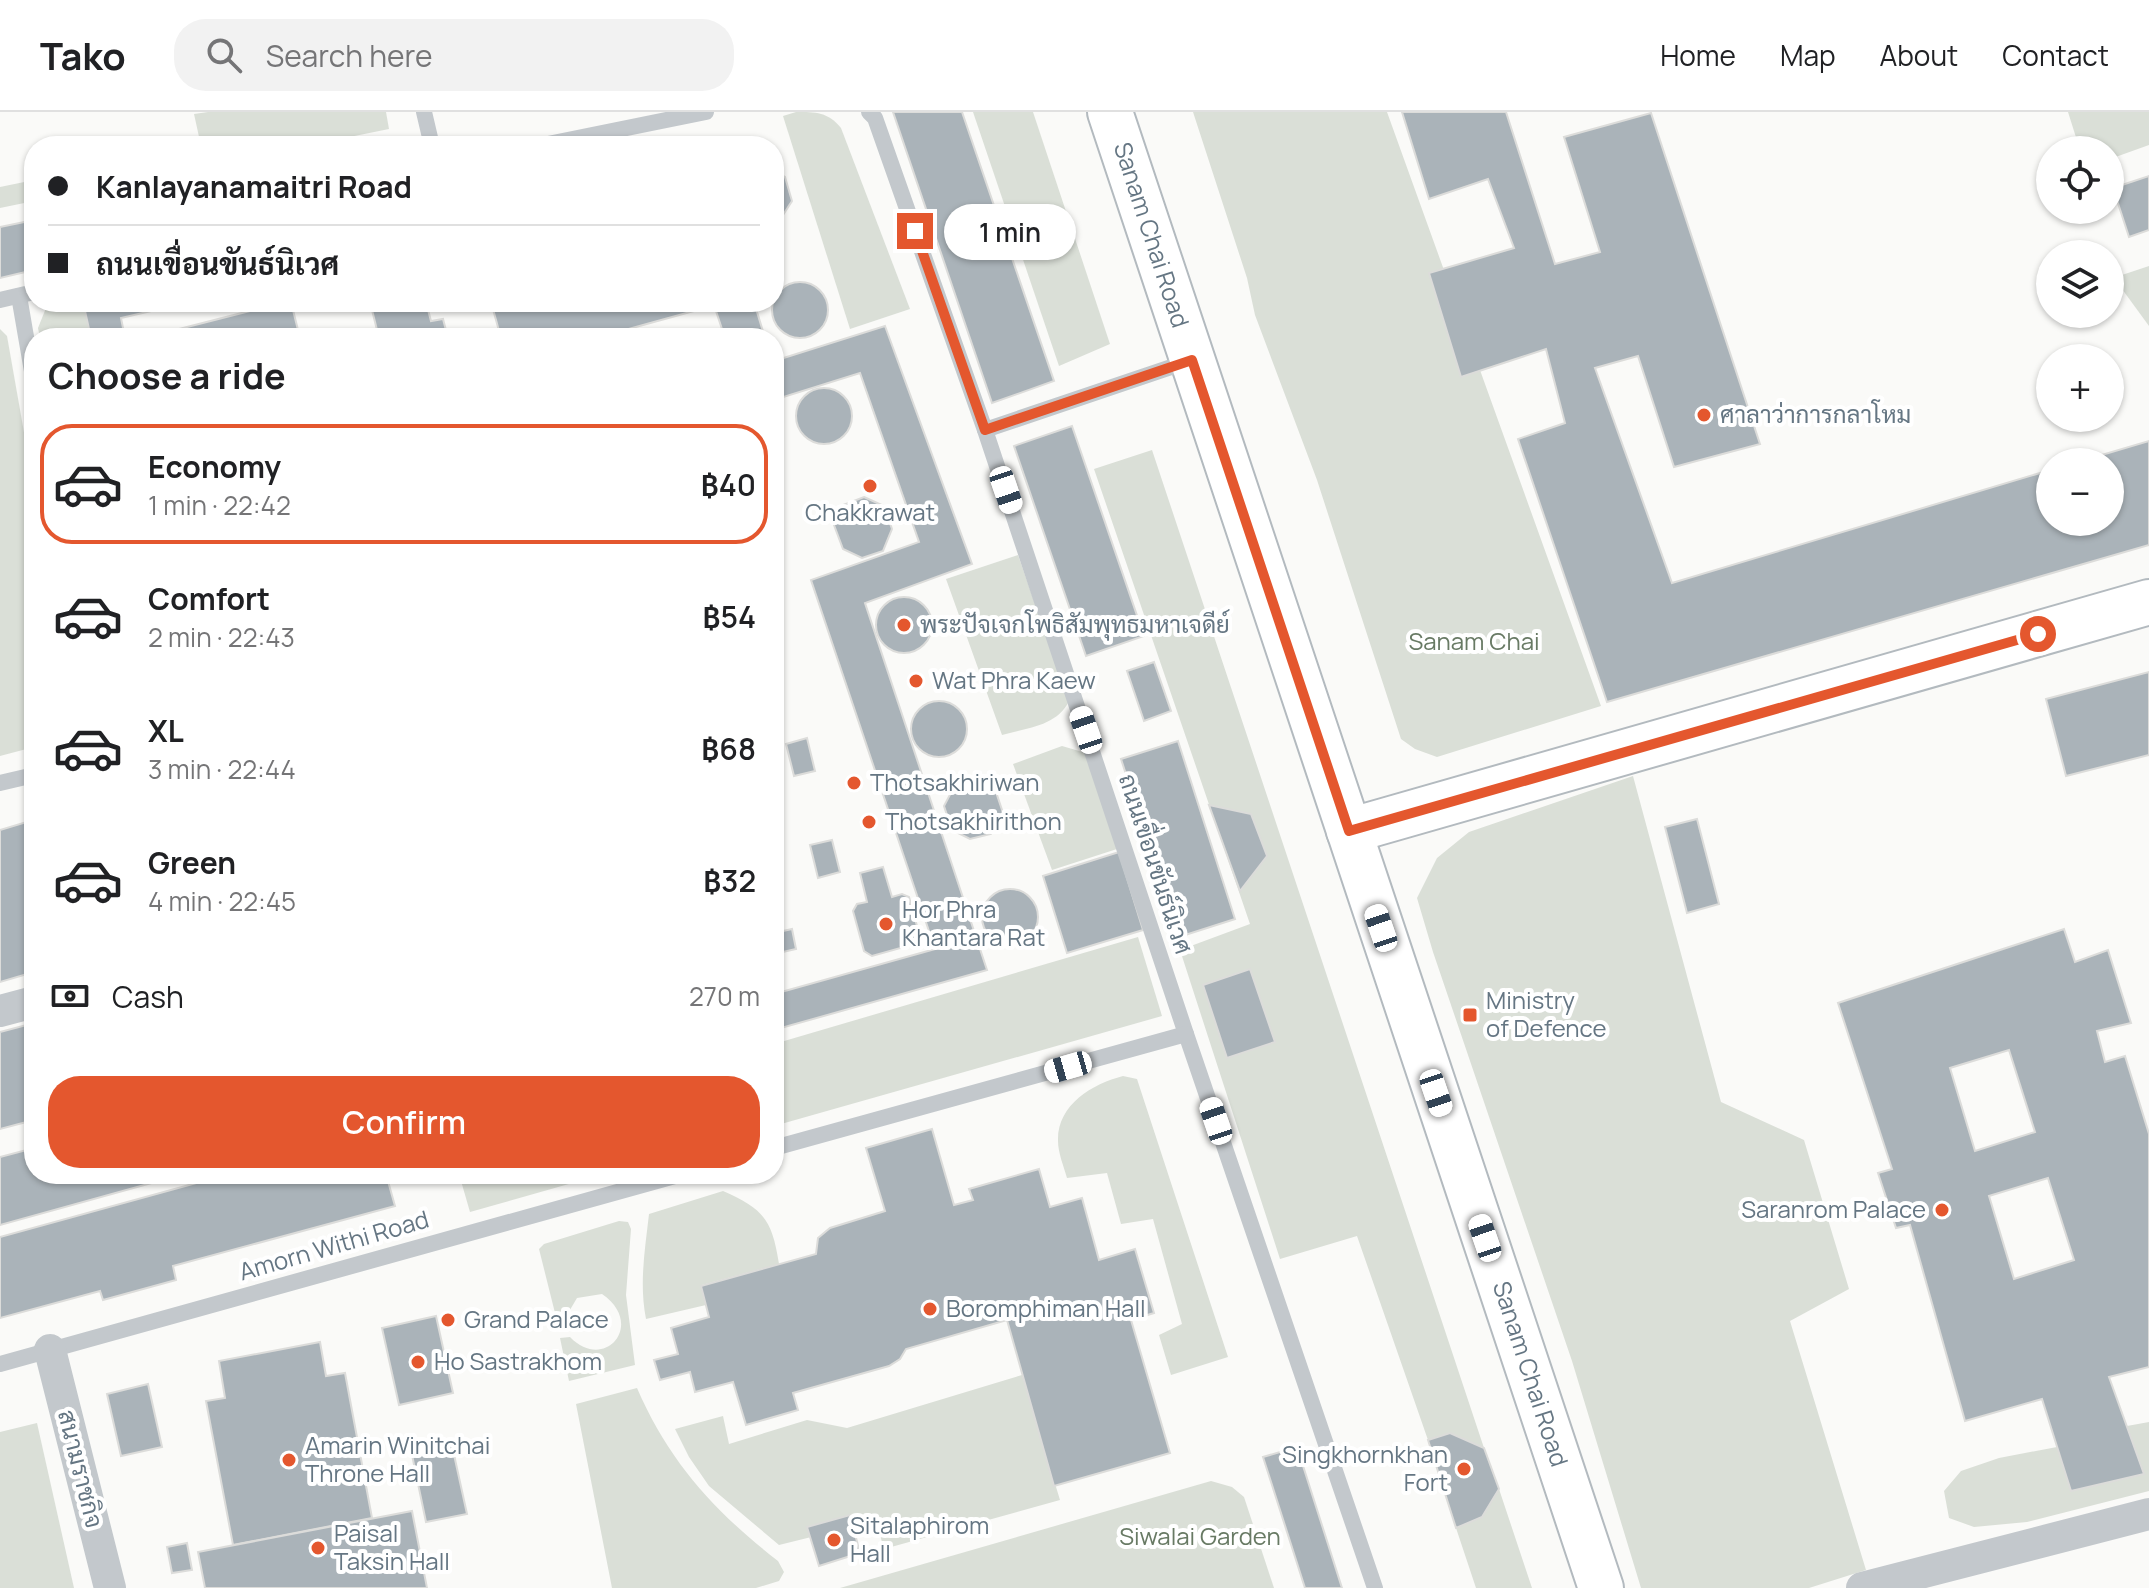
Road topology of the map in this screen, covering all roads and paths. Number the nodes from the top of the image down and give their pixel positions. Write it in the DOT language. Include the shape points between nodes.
graph roads {
  1 [pos="424,112"];
  2 [pos="706,112"];
  3 [pos="869,112"];
  4 [pos="1110,112"];
  5 [pos="430,136"];
  6 [pos="587,136"];
  7 [pos="24,294"];
  8 [pos="0,300"];
  9 [pos="1192,360"];
  10 [pos="985,430"];
  11 [pos="2149,602"];
  12 [pos="24,777"];
  13 [pos="0,783"];
  14 [pos="1349,831"];
  15 [pos="24,1005"];
  16 [pos="0,1011"];
  17 [pos="1186,1034"];
  18 [pos="784,1145"];
  19 [pos="646,1184"];
  20 [pos="50,1350"];
  21 [pos="0,1364"];
  22 [pos="2149,1514"];
  23 [pos="110,1588"];
  24 [pos="1375,1588"];
  25 [pos="1601,1588"];
  26 [pos="1862,1588"];
  1 -- 5 [label="lane"];
  2 -- 6 [label="lane"];
  3 -- 10 [label="lane, ถนนเขื่อนขันธ์นิเวศ"];
  4 -- 9 [label="main road, Sanam Chai Road"];
  7 -- 8 [label="lane"];
  9 -- 10 [label="lane"];
  9 -- 14 [label="main road, Sanam Chai Road"];
  10 -- 17 [label="lane, ถนนเขื่อนขันธ์นิเวศ"];
  11 -- 14 [label="main road"];
  12 -- 13 [label="lane"];
  14 -- 25 [label="main road, Sanam Chai Road"];
  15 -- 16 [label="street"];
  17 -- 18 [label="lane"];
  17 -- 24 [label="lane, ถนนเขื่อนขันธ์นิเวศ"];
  19 -- 20 [label="lane, Amorn Withi Road"];
  20 -- 21 [label="lane, Amorn Withi Road"];
  20 -- 23 [label="street, สนามราชกิจ"];
  22 -- 26 [label="street"];
}
